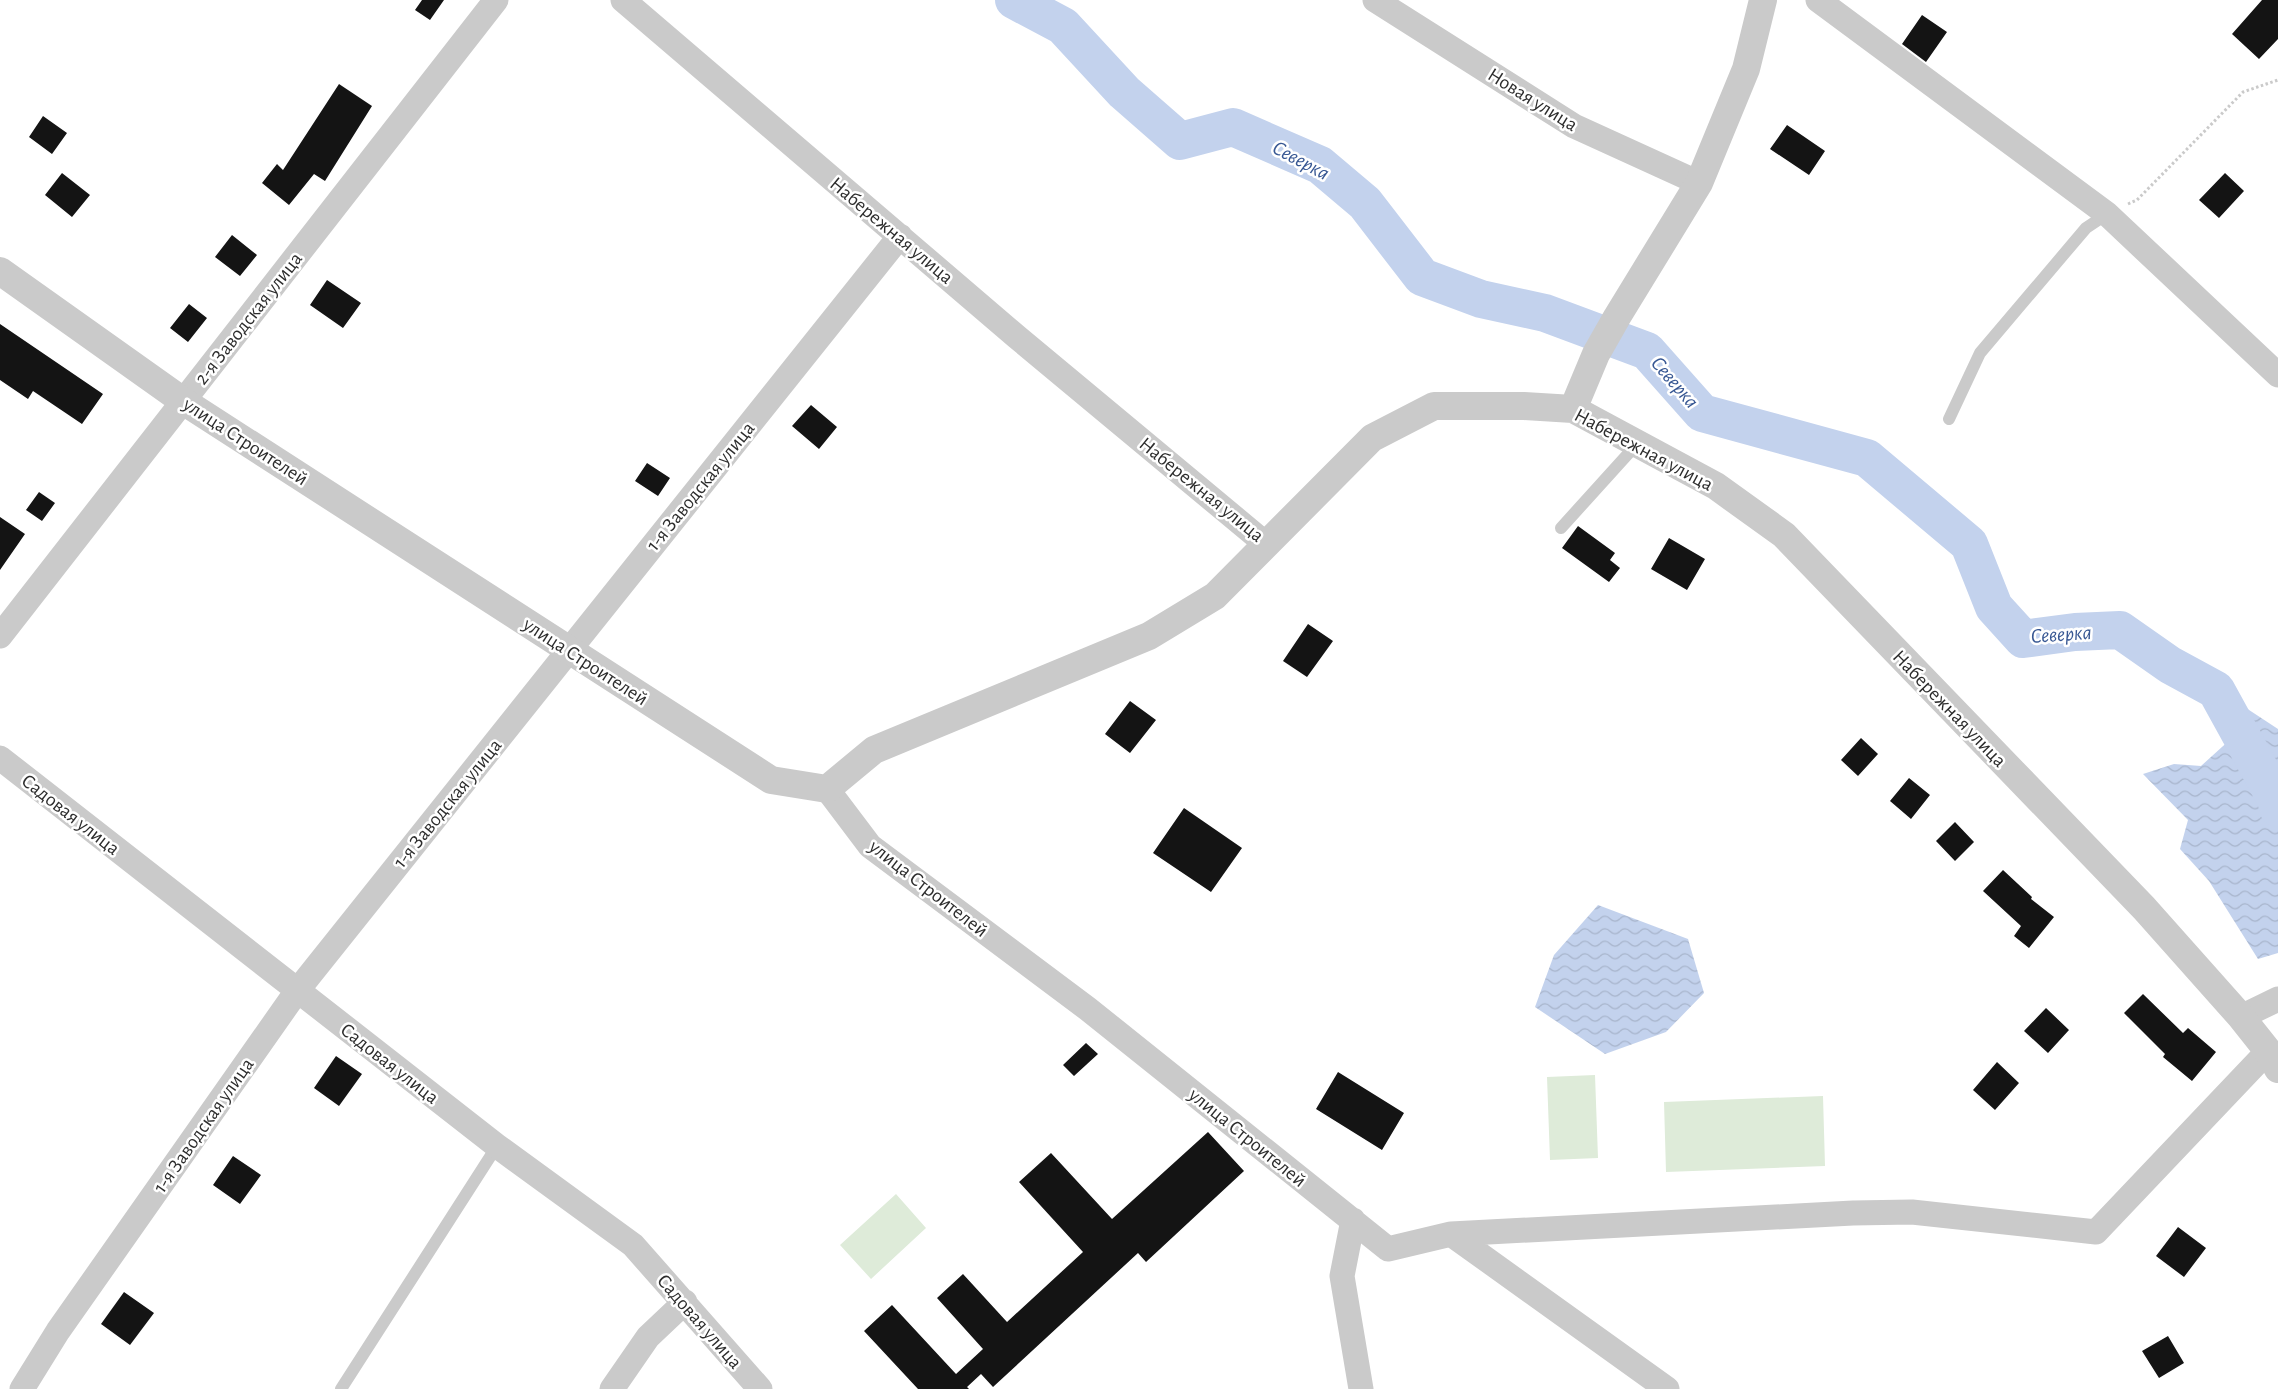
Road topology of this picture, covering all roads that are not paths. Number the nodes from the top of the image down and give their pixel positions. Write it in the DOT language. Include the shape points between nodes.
graph roads {
  1 [pos="496,0"];
  2 [pos="623,0"];
  3 [pos="1375,0"];
  4 [pos="1763,0"];
  5 [pos="1818,0"];
  6 [pos="1700,184"];
  7 [pos="2107,214"];
  8 [pos="900,236"];
  9 [pos="0,271"];
  10 [pos="2278,375"];
  11 [pos="182,401"];
  12 [pos="1573,409"];
  13 [pos="1949,419"];
  14 [pos="1637,444"];
  15 [pos="1561,528"];
  16 [pos="1267,545"];
  17 [pos="0,636"];
  18 [pos="569,650"];
  19 [pos="0,758"];
  20 [pos="826,789"];
  21 [pos="297,991"];
  22 [pos="2278,999"];
  23 [pos="2240,1017"];
  24 [pos="2273,1060"];
  25 [pos="497,1146"];
  26 [pos="1564,1215"];
  27 [pos="1353,1220"];
  28 [pos="1542,1230"];
  29 [pos="1451,1234"];
  30 [pos="685,1302"];
  31 [pos="22,1389"];
  32 [pos="341,1389"];
  33 [pos="612,1389"];
  34 [pos="760,1389"];
  35 [pos="1360,1389"];
  36 [pos="1667,1389"];
  1 -- 11 [label="street, 2-я Заводская улица"];
  2 -- 8 [label="street, Набережная улица"];
  3 -- 6 [label="street, Новая улица" via="1574,126"];
  4 -- 6 [label="street" via="1746,69"];
  5 -- 7 [label="street"];
  6 -- 12 [label="street" via="1616,317"];
  7 -- 10 [label="street"];
  7 -- 13 [label="lane" via="2086,228 1980,353"];
  8 -- 16 [label="street, Набережная улица"];
  8 -- 18 [label="street, 1-я Заводская улица"];
  9 -- 11 [label="street, улица Строителей"];
  11 -- 17 [label="street, 2-я Заводская улица"];
  11 -- 18 [label="street, улица Строителей"];
  12 -- 14 [label="street, Набережная улица"];
  12 -- 16 [label="street, Набережная улица" via="1434,406 1372,438"];
  14 -- 15 [label="lane"];
  14 -- 23 [label="street, Набережная улица" via="1716,486 1784,535 2144,908"];
  16 -- 20 [label="street" via="1215,596 1149,636 874,750"];
  18 -- 20 [label="street, улица Строителей" via="771,780"];
  18 -- 21 [label="street, 1-я Заводская улица"];
  19 -- 21 [label="street, Садовая улица"];
  20 -- 27 [label="street, улица Строителей" via="870,846 1088,1009"];
  21 -- 25 [label="street, Садовая улица"];
  21 -- 31 [label="street, 1-я Заводская улица" via="58,1331"];
  22 -- 23 [label="street"];
  23 -- 24 [label="street, Набережная улица"];
  24 -- 28 [label="street" via="2096,1232 1852,1207"];
  25 -- 30 [label="street, Садовая улица" via="632,1245"];
  25 -- 32 [label="lane"];
  26 -- 28 [label="lane"];
  27 -- 29 [label="street, улица Строителей" via="1388,1249"];
  27 -- 35 [label="street" via="1342,1276"];
  28 -- 29 [label="street"];
  29 -- 36 [label="street"];
  30 -- 33 [label="street" via="648,1337"];
  30 -- 34 [label="street, Садовая улица"];
}
